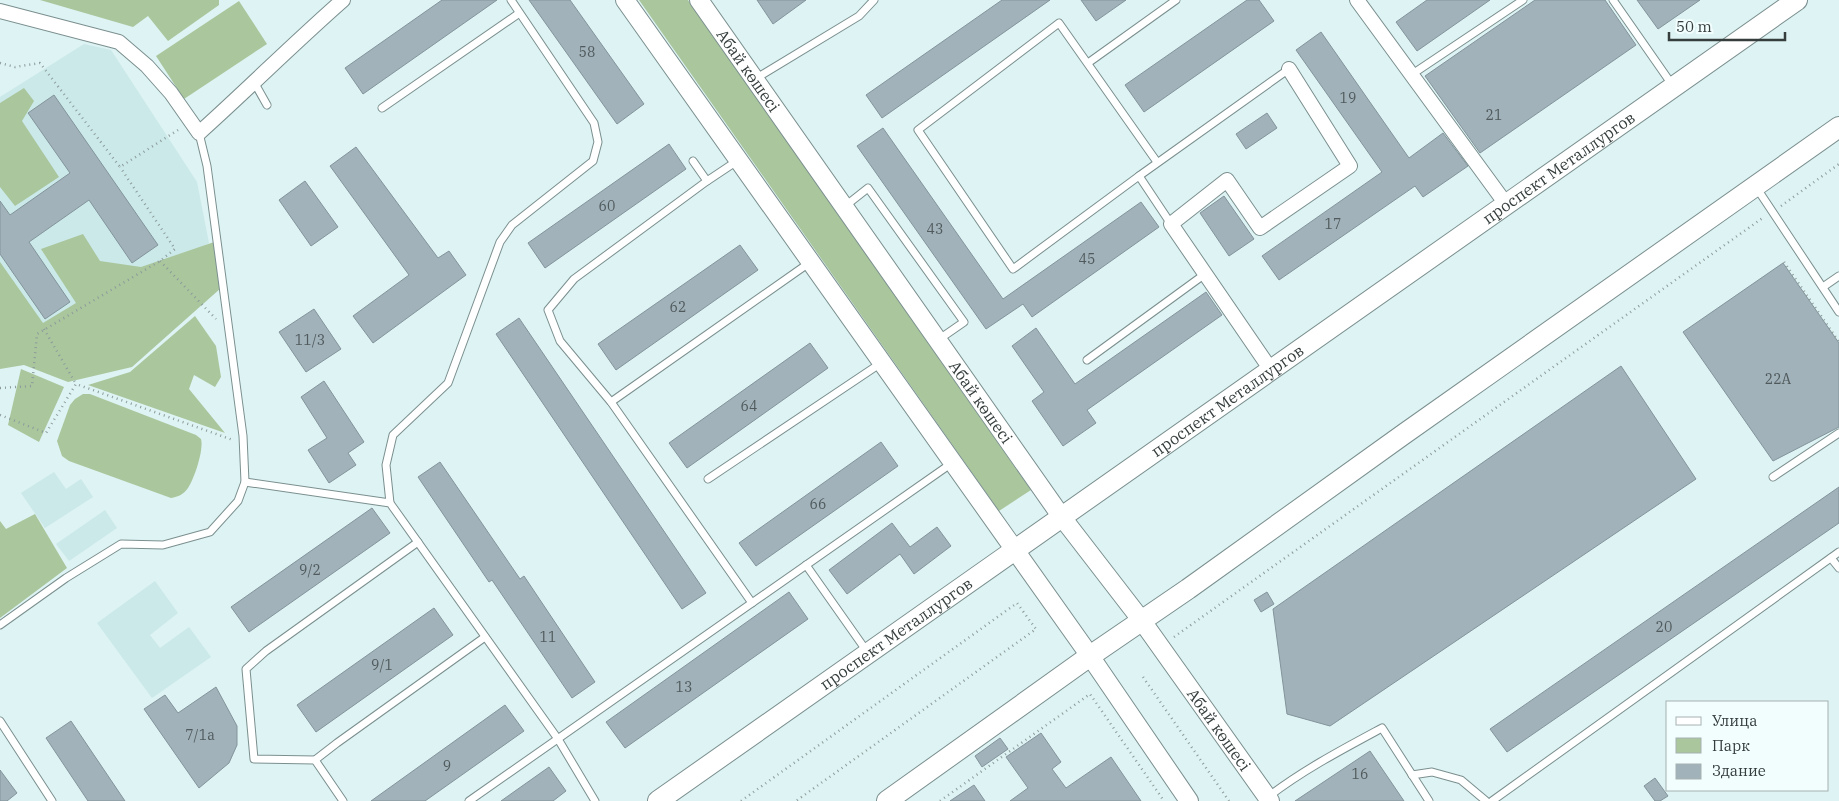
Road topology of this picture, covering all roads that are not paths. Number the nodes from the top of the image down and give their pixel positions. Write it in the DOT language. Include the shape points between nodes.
graph roads {
  1 [pos="343,0"];
  2 [pos="510,0"];
  3 [pos="625,0"];
  4 [pos="699,0"];
  5 [pos="874,0"];
  6 [pos="1176,0"];
  7 [pos="1356,0"];
  8 [pos="1523,0"];
  9 [pos="1613,0"];
  10 [pos="1796,0"];
  11 [pos="0,11"];
  12 [pos="518,14"];
  13 [pos="1088,63"];
  14 [pos="1289,69"];
  15 [pos="1411,74"];
  16 [pos="754,80"];
  17 [pos="254,82"];
  18 [pos="1674,86"];
  19 [pos="267,105"];
  20 [pos="382,108"];
  21 [pos="1839,127"];
  22 [pos="199,132"];
  23 [pos="738,160"];
  24 [pos="693,161"];
  25 [pos="1157,162"];
  26 [pos="1139,176"];
  27 [pos="707,180"];
  28 [pos="1756,186"];
  29 [pos="1506,204"];
  30 [pos="844,207"];
  31 [pos="1171,224"];
  32 [pos="810,262"];
  33 [pos="1205,274"];
  34 [pos="1839,276"];
  35 [pos="1823,287"];
  36 [pos="1839,312"];
  37 [pos="938,341"];
  38 [pos="1087,360"];
  39 [pos="881,363"];
  40 [pos="1271,370"];
  41 [pos="611,402"];
  42 [pos="1839,433"];
  43 [pos="952,463"];
  44 [pos="1773,477"];
  45 [pos="708,479"];
  46 [pos="245,482"];
  47 [pos="390,503"];
  48 [pos="1061,516"];
  49 [pos="418,542"];
  50 [pos="1014,550"];
  51 [pos="1839,552"];
  52 [pos="1832,558"];
  53 [pos="806,565"];
  54 [pos="1839,568"];
  55 [pos="752,603"];
  56 [pos="1142,621"];
  57 [pos="0,625"];
  58 [pos="485,637"];
  59 [pos="868,653"];
  60 [pos="1090,656"];
  61 [pos="0,721"];
  62 [pos="558,739"];
  63 [pos="315,760"];
  64 [pos="1412,775"];
  65 [pos="1269,799"];
  66 [pos="52,801"];
  67 [pos="343,801"];
  68 [pos="469,801"];
  69 [pos="595,801"];
  70 [pos="658,801"];
  71 [pos="887,801"];
  72 [pos="1189,801"];
  73 [pos="1429,801"];
  74 [pos="1486,801"];
  75 [pos="1492,801"];
  1 -- 17 [label="street"];
  2 -- 12 [label="lane"];
  3 -- 23 [label="street"];
  4 -- 16 [label="street, Абай көшесі"];
  5 -- 16 [label="lane" via="859,16"];
  6 -- 13 [label="lane"];
  7 -- 15 [label="street"];
  8 -- 15 [label="lane"];
  9 -- 18 [label="lane"];
  10 -- 18 [label="main road, проспект Металлургов"];
  11 -- 22 [label="street" via="119,42 171,93"];
  12 -- 20 [label="lane"];
  12 -- 47 [label="lane" via="594,123 598,142 593,162 512,225 500,242 448,383 392,435 386,464"];
  13 -- 25 [label="lane"];
  13 -- 26 [label="lane" via="1059,23 918,130 1013,269"];
  14 -- 25 [label="lane"];
  14 -- 31 [label="street" via="1350,166 1260,228 1227,180"];
  15 -- 29 [label="street"];
  16 -- 30 [label="street, Абай көшесі"];
  17 -- 19 [label="lane"];
  17 -- 22 [label="street"];
  18 -- 29 [label="main road, проспект Металлургов"];
  21 -- 28 [label="main road"];
  22 -- 46 [label="lane" via="208,172 244,444"];
  23 -- 27 [label="lane"];
  23 -- 32 [label="street"];
  24 -- 27 [label="lane"];
  25 -- 26 [label="lane"];
  26 -- 31 [label="lane"];
  27 -- 41 [label="lane" via="574,279 548,310 560,341"];
  28 -- 35 [label="lane"];
  28 -- 56 [label="main road"];
  29 -- 40 [label="main road, проспект Металлургов"];
  30 -- 37 [label="street, Абай көшесі"];
  30 -- 37 [label="lane" via="868,188 964,322"];
  31 -- 33 [label="street"];
  32 -- 39 [label="street"];
  32 -- 41 [label="lane"];
  33 -- 38 [label="lane"];
  33 -- 40 [label="street"];
  34 -- 35 [label="lane"];
  35 -- 36 [label="lane"];
  37 -- 48 [label="street, Абай көшесі"];
  39 -- 43 [label="street"];
  39 -- 45 [label="lane"];
  40 -- 48 [label="main road, проспект Металлургов"];
  41 -- 55 [label="lane"];
  42 -- 44 [label="lane"];
  43 -- 50 [label="street"];
  43 -- 53 [label="lane"];
  46 -- 47 [label="lane"];
  46 -- 57 [label="lane" via="238,500 210,532 163,545 121,544"];
  47 -- 49 [label="lane"];
  48 -- 50 [label="main road, проспект Металлургов"];
  48 -- 56 [label="street, Абай көшесі"];
  49 -- 58 [label="lane"];
  49 -- 63 [label="lane" via="266,651 246,669 254,759"];
  50 -- 59 [label="main road, проспект Металлургов"];
  50 -- 60 [label="street"];
  51 -- 52 [label="lane"];
  52 -- 54 [label="lane"];
  52 -- 75 [label="lane"];
  53 -- 55 [label="lane"];
  53 -- 59 [label="lane"];
  55 -- 62 [label="lane"];
  56 -- 60 [label="main road"];
  56 -- 65 [label="street, Абай көшесі"];
  58 -- 62 [label="lane"];
  58 -- 63 [label="lane"];
  59 -- 70 [label="main road, проспект Металлургов"];
  60 -- 71 [label="main road"];
  60 -- 72 [label="street"];
  61 -- 66 [label="lane"];
  62 -- 68 [label="lane"];
  62 -- 69 [label="lane"];
  63 -- 67 [label="lane"];
  64 -- 65 [label="lane" via="1382,728 1280,787"];
  64 -- 73 [label="lane"];
  64 -- 74 [label="lane" via="1432,772 1461,780"];
}
